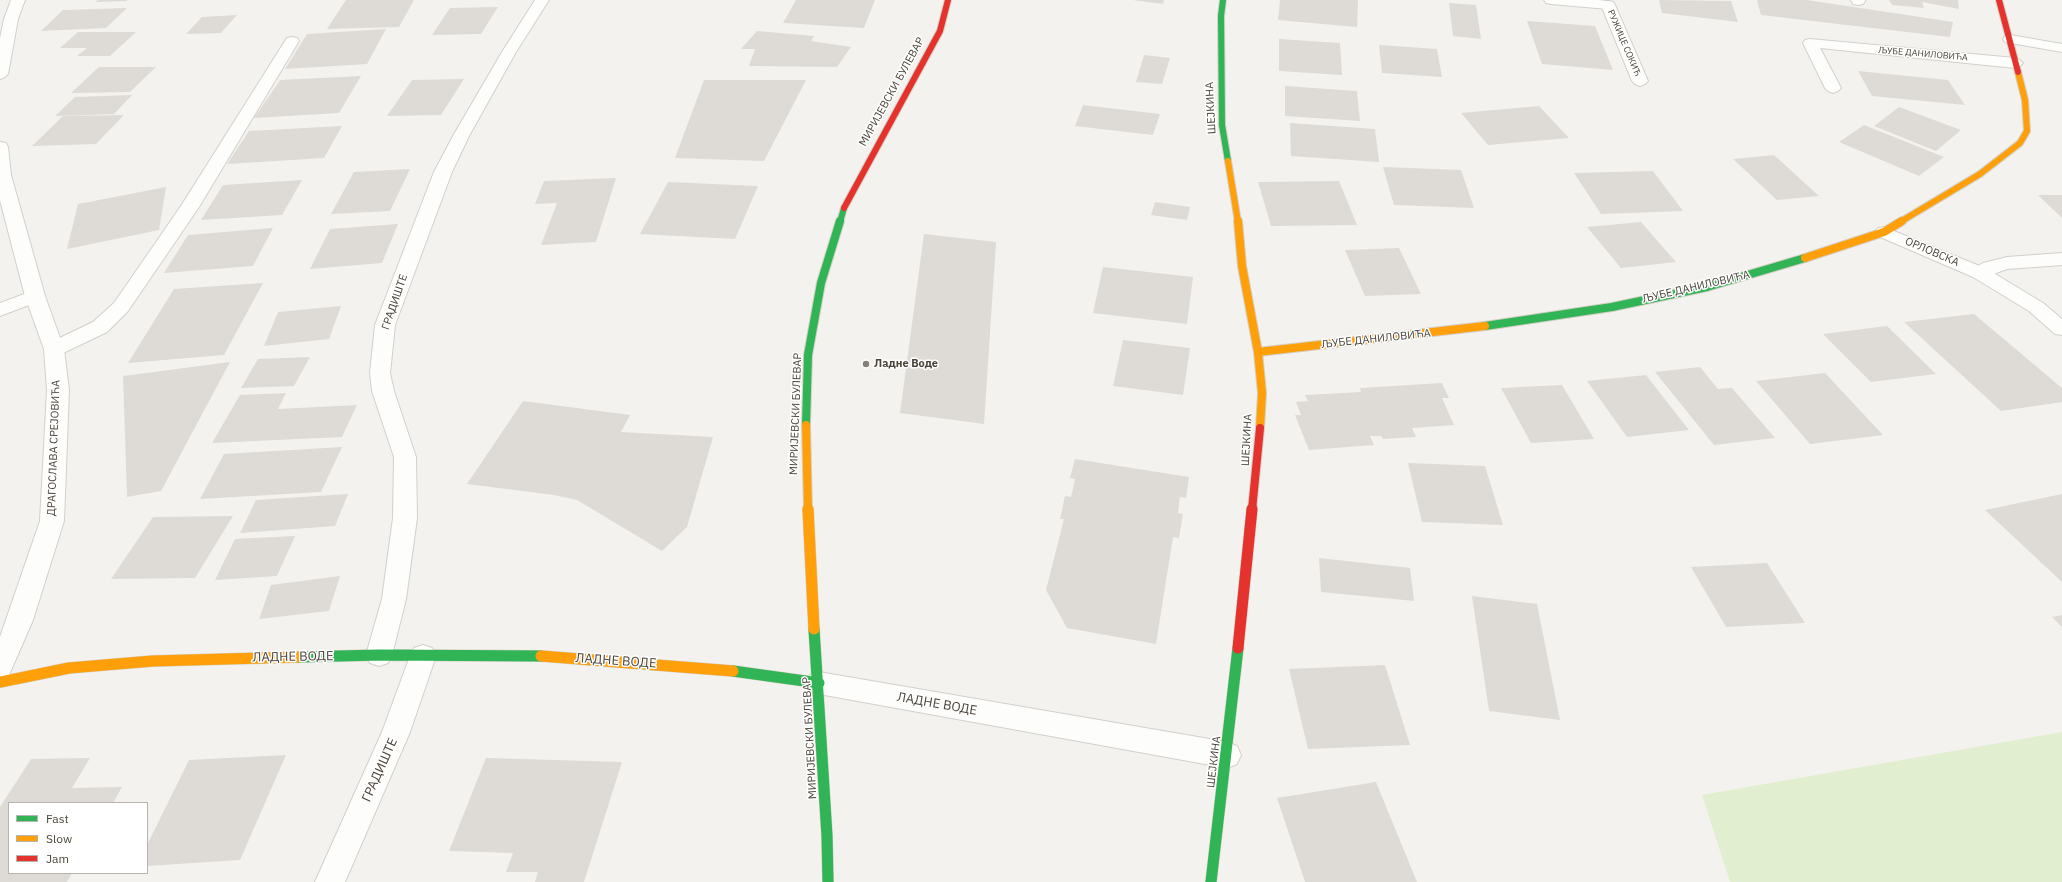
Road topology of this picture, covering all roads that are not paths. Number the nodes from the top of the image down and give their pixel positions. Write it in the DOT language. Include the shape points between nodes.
graph roads {
  1 [pos="18,0"];
  2 [pos="542,0"];
  3 [pos="948,0"];
  4 [pos="1223,0"];
  5 [pos="1551,0"];
  6 [pos="1998,0"];
  7 [pos="2010,39"];
  8 [pos="292,41"];
  9 [pos="2062,48"];
  10 [pos="2015,63"];
  11 [pos="0,74"];
  12 [pos="1640,81"];
  13 [pos="1833,88"];
  14 [pos="0,147"];
  15 [pos="1884,232"];
  16 [pos="2062,259"];
  17 [pos="1980,272"];
  18 [pos="35,296"];
  19 [pos="0,310"];
  20 [pos="2062,328"];
  21 [pos="54,349"];
  22 [pos="1258,352"];
  23 [pos="379,655"];
  24 [pos="423,656"];
  25 [pos="0,667"];
  26 [pos="0,682"];
  27 [pos="819,682"];
  28 [pos="1227,755"];
  29 [pos="330,882"];
  30 [pos="828,882"];
  31 [pos="1211,882"];
  1 -- 11 [label="street" via="11,19"];
  2 -- 23 [label="street, ГРАДИШТЕ" via="509,52 455,148 421,228 386,325 380,373 383,391 405,457 405,518 394,599"];
  3 -- 27 [label="street, МИРИЈЕВСКИ БУЛЕВАР" via="940,31 849,196 821,283 808,355 804,447"];
  4 -- 22 [label="street, ШЕЈКИНА" via="1222,125 1236,202 1242,266"];
  5 -- 12 [label="street, РУЖИЦЕ СОКИЋ" via="1608,6"];
  6 -- 7 [label="street, ЉУБЕ ДАНИЛОВИЋА"];
  7 -- 9 [label="street"];
  7 -- 10 [label="street, ЉУБЕ ДАНИЛОВИЋА"];
  8 -- 21 [label="street" via="190,207 121,307 100,327"];
  10 -- 13 [label="street, ЉУБЕ ДАНИЛОВИЋА" via="1810,43"];
  10 -- 15 [label="street, ЉУБЕ ДАНИЛОВИЋА" via="2025,100 2027,123 2027,131 2020,143 1980,174"];
  14 -- 18 [label="street, ДРАГОСЛАВА СРЕЈОВИЋА" via="2,175"];
  15 -- 17 [label="street, ОРЛОВСКА"];
  15 -- 22 [label="street, ЉУБЕ ДАНИЛОВИЋА" via="1707,287 1612,307 1520,322"];
  16 -- 17 [label="street" via="2007,263 1990,266"];
  17 -- 20 [label="street, ОРЛОВСКА"];
  18 -- 19 [label="street"];
  18 -- 21 [label="street, ДРАГОСЛАВА СРЕЈОВИЋА"];
  21 -- 25 [label="street, ДРАГОСЛАВА СРЕЈОВИЋА" via="58,390 52,521 20,620"];
  22 -- 28 [label="street, ШЕЈКИНА" via="1262,393 1257,476"];
  23 -- 24 [label="street, ЛАДНЕ ВОДЕ"];
  23 -- 26 [label="street, ЛАДНЕ ВОДЕ" via="153,661 68,668"];
  24 -- 27 [label="street, ЛАДНЕ ВОДЕ" via="522,655 616,661 698,667"];
  24 -- 29 [label="street, ГРАДИШТЕ" via="396,732"];
  27 -- 28 [label="street, ЛАДНЕ ВОДЕ"];
  27 -- 30 [label="street, МИРИЈЕВСКИ БУЛЕВАР"];
  28 -- 31 [label="street, ШЕЈКИНА"];
}
